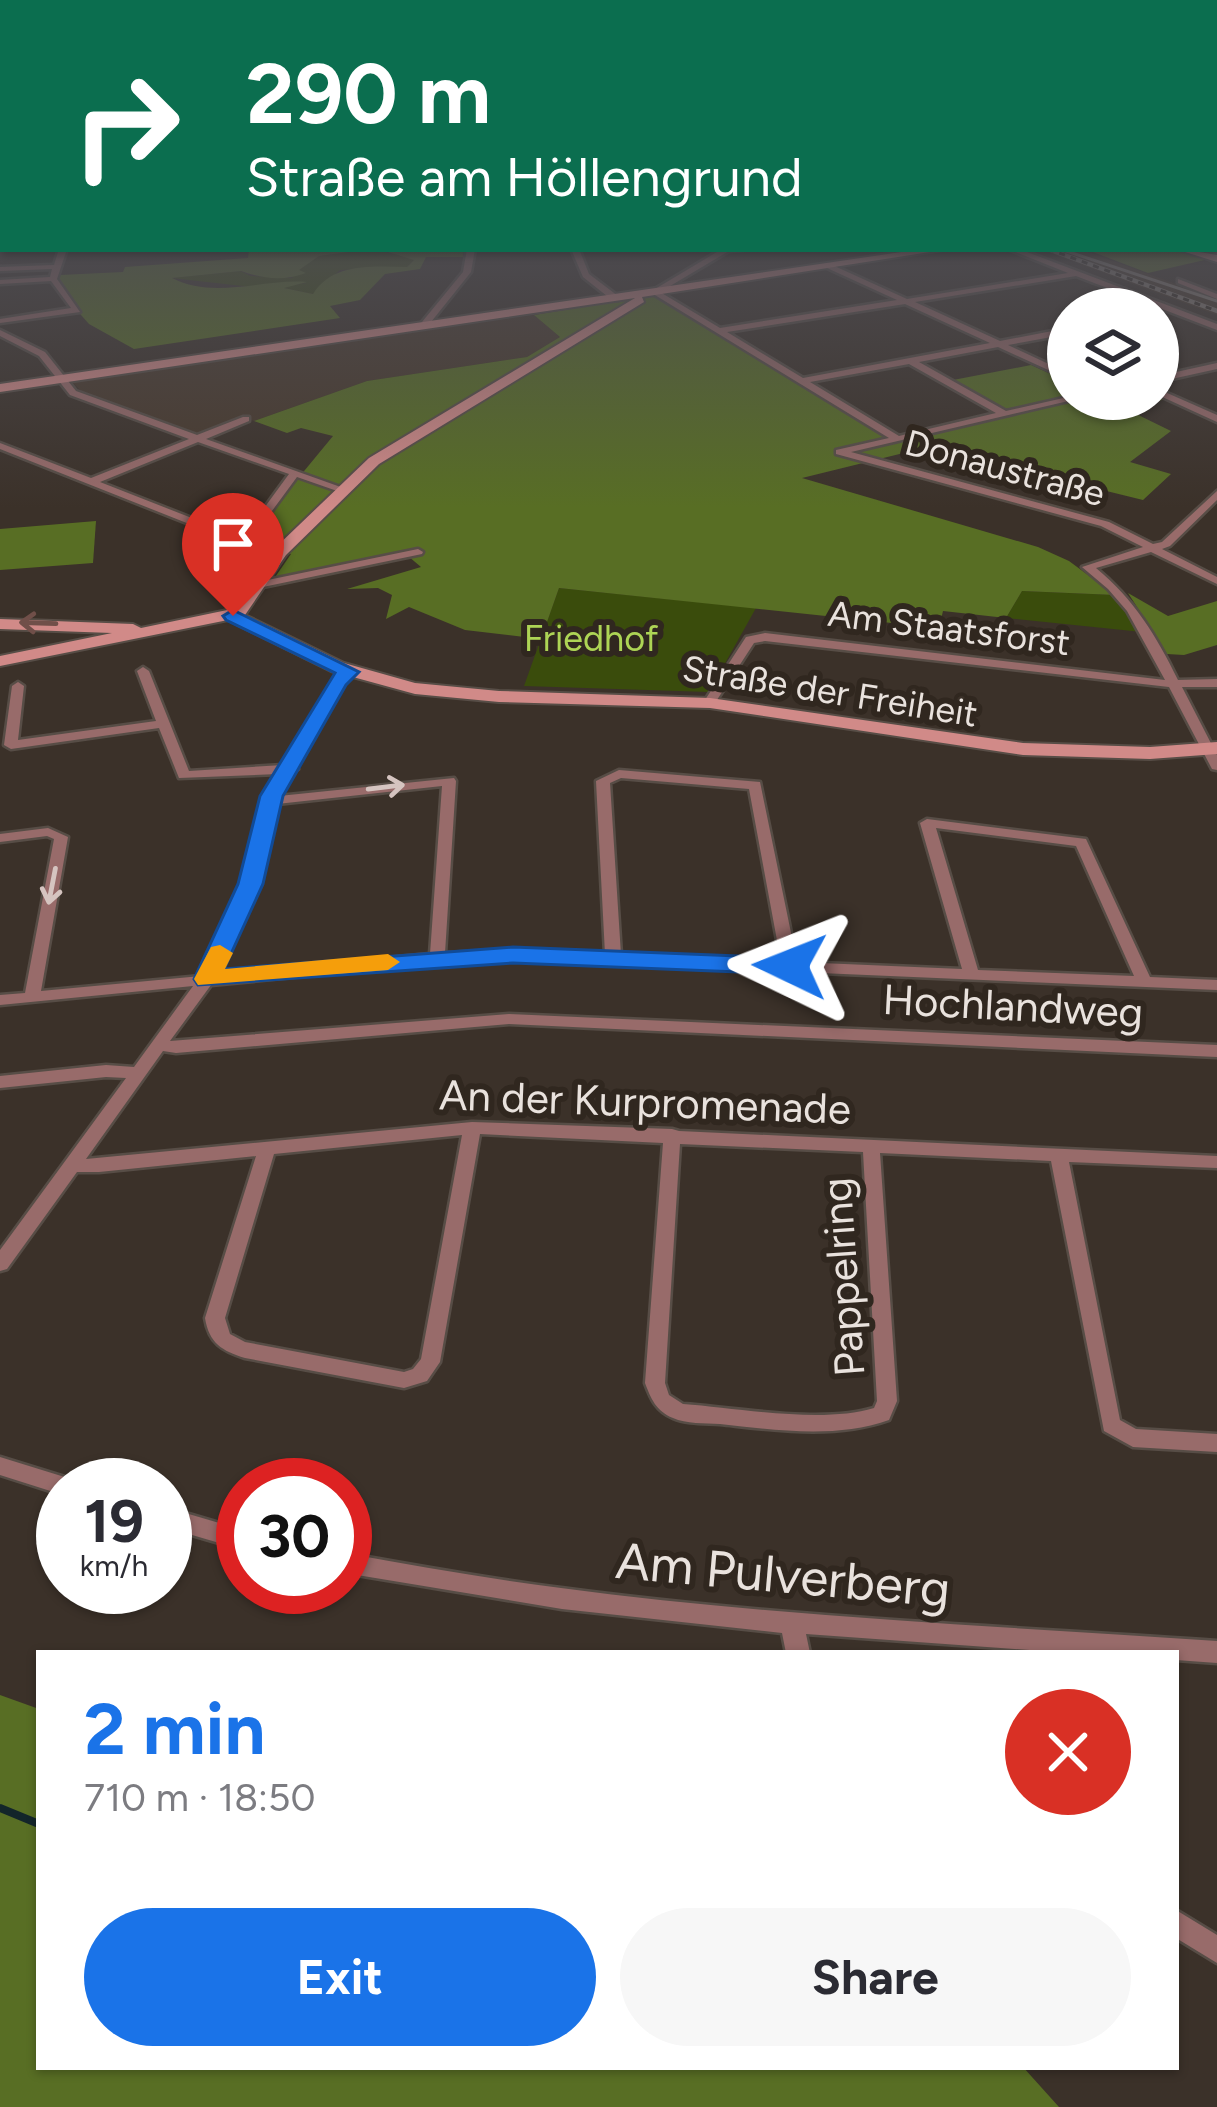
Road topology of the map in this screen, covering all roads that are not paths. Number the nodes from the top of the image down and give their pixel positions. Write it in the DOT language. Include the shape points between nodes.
graph roads {
  1 [pos="67,311"];
  2 [pos="435,311"];
  3 [pos="523,311"];
  4 [pos="622,311"];
  5 [pos="687,311"];
  6 [pos="841,311"];
  7 [pos="927,311"];
  8 [pos="1179,313"];
  9 [pos="0,320"];
  10 [pos="429,325"];
  11 [pos="1217,327"];
  12 [pos="720,331"];
  13 [pos="0,333"];
  14 [pos="1047,335"];
  15 [pos="998,344"];
  16 [pos="910,361"];
  17 [pos="1047,366"];
  18 [pos="1217,366"];
  19 [pos="1179,374"];
  20 [pos="65,379"];
  21 [pos="803,381"];
  22 [pos="0,388"];
  23 [pos="1179,402"];
  24 [pos="1047,405"];
  25 [pos="1004,414"];
  26 [pos="246,419"];
  27 [pos="1217,419"];
  28 [pos="896,438"];
  29 [pos="196,440"];
  30 [pos="0,446"];
  31 [pos="293,475"];
  32 [pos="91,482"];
  33 [pos="344,490"];
  34 [pos="1217,494"];
  35 [pos="1153,548"];
  36 [pos="418,552"];
  37 [pos="245,562"];
  38 [pos="261,579"];
  39 [pos="1217,580"];
  40 [pos="233,616"];
  41 [pos="0,624"];
  42 [pos="159,631"];
  43 [pos="0,661"];
  44 [pos="143,670"];
  45 [pos="349,672"];
  46 [pos="1217,683"];
  47 [pos="1172,684"];
  48 [pos="18,686"];
  49 [pos="709,703"];
  50 [pos="163,724"];
  51 [pos="1214,754"];
  52 [pos="291,770"];
  53 [pos="270,801"];
  54 [pos="0,838"];
  55 [pos="437,958"];
  56 [pos="613,958"];
  57 [pos="790,966"];
  58 [pos="971,974"];
  59 [pos="207,979"];
  60 [pos="1144,982"];
  61 [pos="1217,985"];
  62 [pos="32,995"];
  63 [pos="0,1000"];
  64 [pos="160,1045"];
  65 [pos="1217,1051"];
  66 [pos="140,1072"];
  67 [pos="0,1082"];
  68 [pos="472,1128"];
  69 [pos="672,1136"];
  70 [pos="871,1145"];
  71 [pos="267,1148"];
  72 [pos="1059,1154"];
  73 [pos="1217,1162"];
  74 [pos="72,1165"];
  75 [pos="0,1264"];
  76 [pos="1217,1443"];
  77 [pos="0,1466"];
  78 [pos="36,1477"];
  79 [pos="372,1568"];
  80 [pos="792,1624"];
  81 [pos="797,1650"];
  82 [pos="1217,1652"];
  83 [pos="1179,1924"];
  84 [pos="1217,1950"];
  1 -- 9 [label="street"];
  2 -- 10 [label="street"];
  3 -- 10 [label="main road"];
  4 -- 33 [label="main road" via="386,453"];
  5 -- 12 [label="street"];
  6 -- 12 [label="street"];
  7 -- 15 [label="street"];
  8 -- 11 [label="street"];
  10 -- 20 [label="main road"];
  12 -- 21 [label="street"];
  13 -- 20 [label="street" via="36,350"];
  14 -- 15 [label="street"];
  15 -- 16 [label="street"];
  15 -- 17 [label="street"];
  16 -- 21 [label="street"];
  16 -- 25 [label="street"];
  18 -- 19 [label="street"];
  20 -- 22 [label="main road"];
  20 -- 29 [label="street" via="87,400"];
  21 -- 28 [label="street"];
  23 -- 27 [label="street"];
  24 -- 25 [label="street"];
  25 -- 28 [label="street"];
  26 -- 29 [label="street"];
  28 -- 35 [label="street, Donaustraße" via="839,452 1106,524"];
  29 -- 31 [label="street"];
  29 -- 32 [label="street"];
  30 -- 32 [label="street"];
  31 -- 33 [label="street"];
  31 -- 37 [label="street" via="264,515 255,558"];
  32 -- 37 [label="street" via="226,535"];
  33 -- 38 [label="main road"];
  34 -- 35 [label="street"];
  35 -- 39 [label="street, Donaustraße"];
  35 -- 47 [label="street" via="1088,567 1113,585 1151,635"];
  36 -- 38 [label="street"];
  37 -- 38 [label="street"];
  38 -- 40 [label="main road"];
  40 -- 42 [label="main road"];
  40 -- 45 [label="main road, Straße der Freiheit"];
  42 -- 41 [label="main road, one-way"];
  42 -- 43 [label="main road"];
  44 -- 50 [label="street"];
  45 -- 49 [label="main road, Straße der Freiheit" via="440,692"];
  45 -- 52 [label="street"];
  46 -- 47 [label="street, Am Staatsforst"];
  47 -- 49 [label="street, Am Staatsforst" via="765,638 749,640"];
  47 -- 51 [label="street"];
  48 -- 50 [label="street" via="10,745"];
  49 -- 51 [label="main road, Straße der Freiheit" via="986,748"];
  50 -- 52 [label="street" via="184,775"];
  52 -- 53 [label="street"];
  53 -- 55 [label="street, one-way" via="449,781"];
  53 -- 59 [label="street" via="250,884"];
  54 -- 62 [label="street, one-way" via="61,837"];
  55 -- 56 [label="street"];
  55 -- 59 [label="street"];
  56 -- 57 [label="street"];
  56 -- 57 [label="street" via="603,782 619,774 755,785"];
  57 -- 58 [label="street"];
  58 -- 60 [label="street"];
  58 -- 60 [label="street" via="927,823 1081,842"];
  59 -- 62 [label="street"];
  59 -- 64 [label="street"];
  60 -- 61 [label="street"];
  62 -- 63 [label="street"];
  64 -- 65 [label="street, Hochlandweg" via="509,1019"];
  64 -- 66 [label="street"];
  66 -- 67 [label="street"];
  66 -- 74 [label="street"];
  68 -- 69 [label="street, An der Kurpromenade"];
  68 -- 71 [label="street, An der Kurpromenade"];
  68 -- 71 [label="street" via="430,1362 404,1380 244,1350 216,1332"];
  69 -- 70 [label="street, An der Kurpromenade"];
  69 -- 70 [label="street, Pappelring" via="655,1383 661,1400 679,1412 836,1421 868,1421 887,1401"];
  70 -- 72 [label="street, An der Kurpromenade"];
  71 -- 74 [label="street, An der Kurpromenade"];
  72 -- 73 [label="street, An der Kurpromenade"];
  72 -- 76 [label="street" via="1112,1425 1133,1438"];
  74 -- 75 [label="street"];
  77 -- 78 [label="street"];
  79 -- 80 [label="street, Am Pulverberg" via="552,1600"];
  80 -- 81 [label="street"];
  80 -- 82 [label="street, Am Pulverberg"];
  83 -- 84 [label="street"];
}
